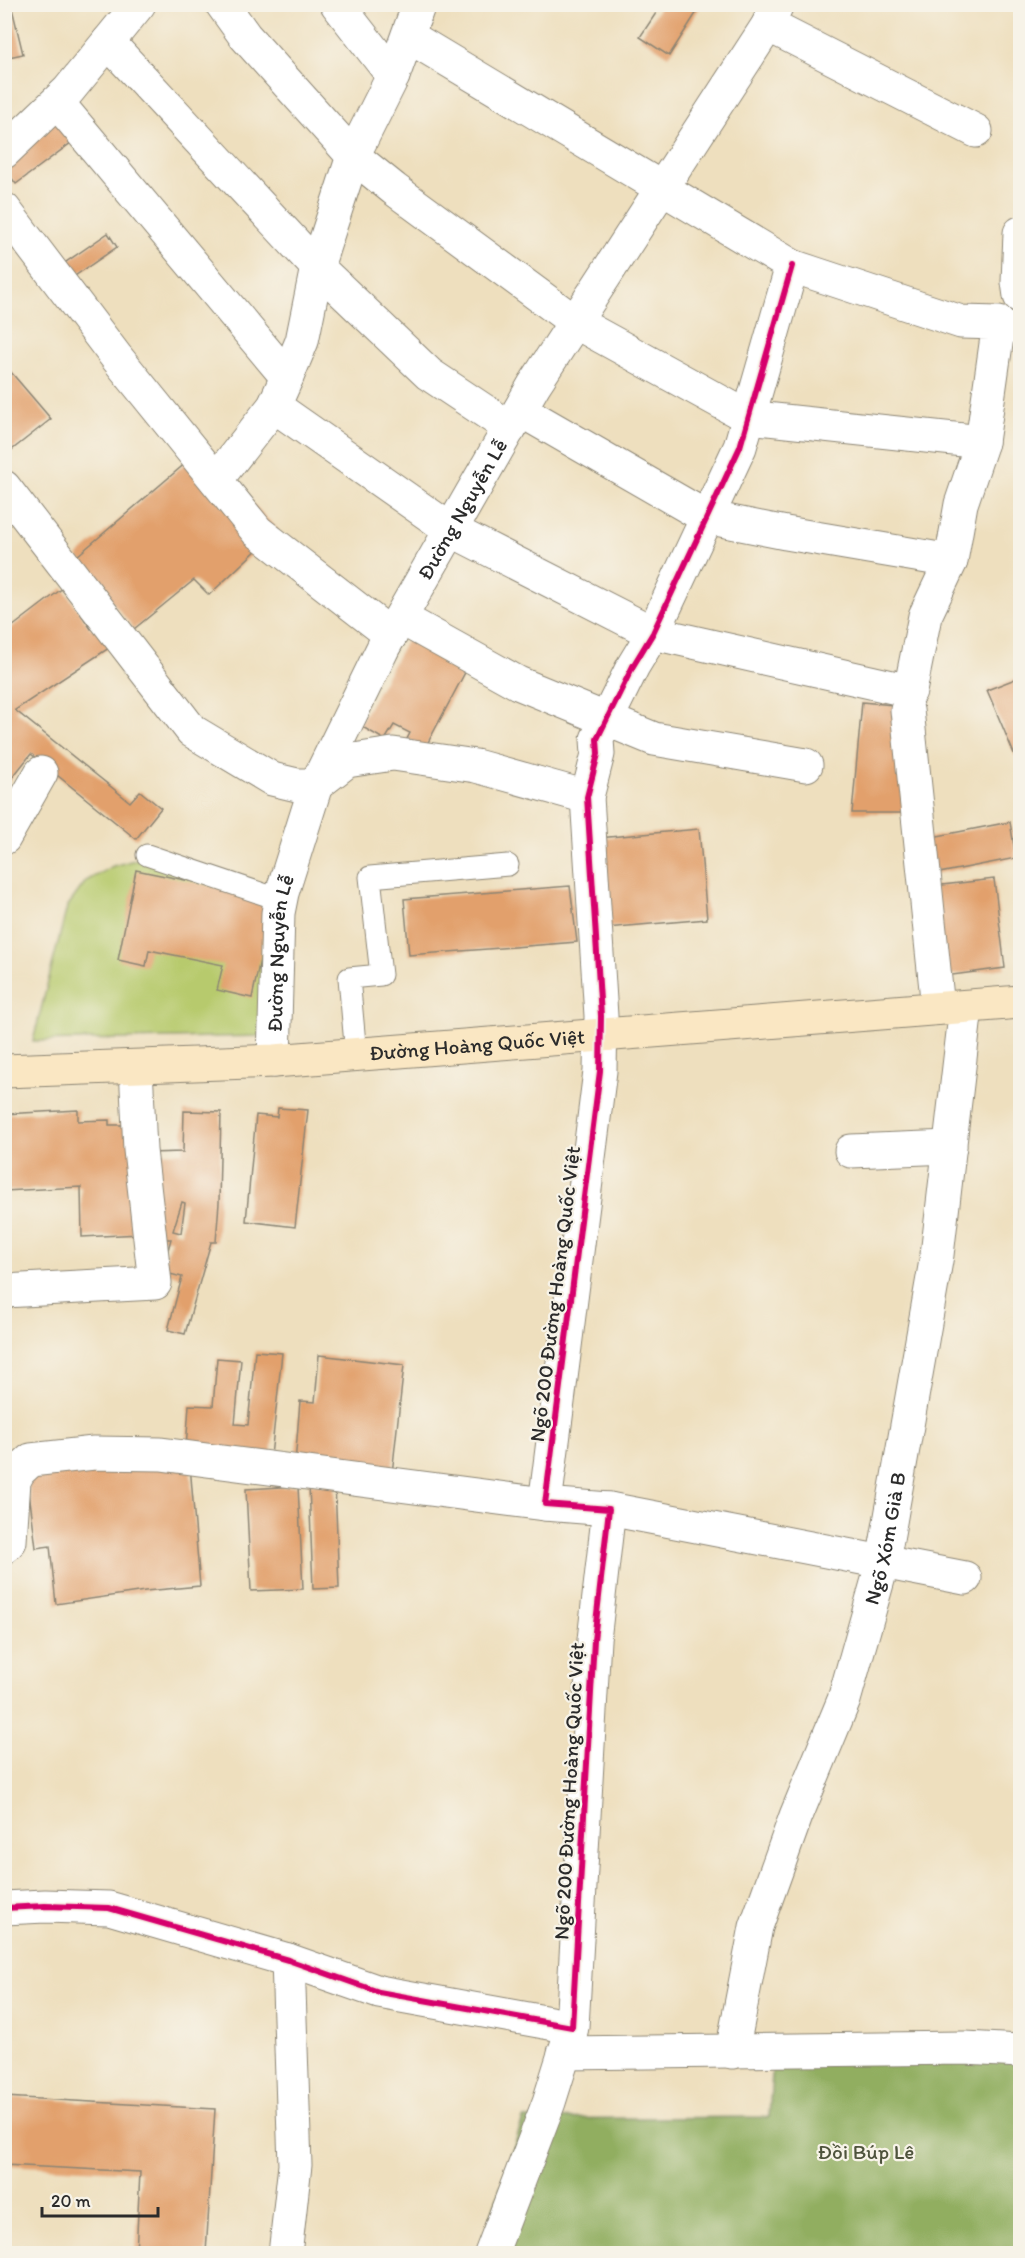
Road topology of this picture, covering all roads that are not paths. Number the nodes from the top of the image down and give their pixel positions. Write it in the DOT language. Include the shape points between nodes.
graph roads {
  1 [pos="139,4"];
  2 [pos="222,4"];
  3 [pos="337,4"];
  4 [pos="419,4"];
  5 [pos="772,14"];
  6 [pos="408,36"];
  7 [pos="108,42"];
  8 [pos="393,76"];
  9 [pos="57,102"];
  10 [pos="976,131"];
  11 [pos="4,152"];
  12 [pos="353,156"];
  13 [pos="661,188"];
  14 [pos="4,209"];
  15 [pos="1020,233"];
  16 [pos="792,266"];
  17 [pos="317,267"];
  18 [pos="1020,296"];
  19 [pos="575,322"];
  20 [pos="287,377"];
  21 [pos="274,406"];
  22 [pos="748,417"];
  23 [pos="515,419"];
  24 [pos="982,442"];
  25 [pos="216,480"];
  26 [pos="4,487"];
  27 [pos="706,517"];
  28 [pos="451,530"];
  29 [pos="951,561"];
  30 [pos="396,626"];
  31 [pos="653,633"];
  32 [pos="907,710"];
  33 [pos="607,720"];
  34 [pos="806,765"];
  35 [pos="41,773"];
  36 [pos="316,785"];
  37 [pos="587,797"];
  38 [pos="4,838"];
  39 [pos="147,855"];
  40 [pos="508,865"];
  41 [pos="281,900"];
  42 [pos="1020,1002"];
  43 [pos="952,1007"];
  44 [pos="601,1037"];
  45 [pos="356,1054"];
  46 [pos="274,1061"];
  47 [pos="136,1067"];
  48 [pos="4,1071"];
  49 [pos="950,1147"];
  50 [pos="851,1151"];
  51 [pos="4,1291"];
  52 [pos="545,1504"];
  53 [pos="609,1509"];
  54 [pos="4,1547"];
  55 [pos="883,1562"];
  56 [pos="965,1578"];
  57 [pos="4,1908"];
  58 [pos="288,1960"];
  59 [pos="568,2040"];
  60 [pos="1020,2051"];
  61 [pos="732,2052"];
  62 [pos="285,2253"];
  63 [pos="491,2253"];
  1 -- 7 [label="street"];
  2 -- 12 [label="street" via="245,36"];
  3 -- 8 [label="street"];
  4 -- 6 [label="street"];
  5 -- 10 [label="street"];
  5 -- 13 [label="street, Đường Nguyễn Lễ"];
  6 -- 8 [label="street"];
  6 -- 13 [label="street"];
  7 -- 9 [label="street"];
  7 -- 17 [label="street"];
  8 -- 12 [label="street"];
  9 -- 11 [label="street"];
  9 -- 20 [label="street"];
  12 -- 17 [label="street"];
  12 -- 19 [label="street"];
  13 -- 16 [label="street"];
  13 -- 19 [label="street, Đường Nguyễn Lễ"];
  14 -- 25 [label="street"];
  15 -- 18 [label="street"];
  16 -- 22 [label="street, Ngõ 200 Đường Hoàng Quốc Việt"];
  16 -- 24 [label="street" via="961,322 999,323"];
  17 -- 20 [label="street" via="302,341"];
  17 -- 23 [label="street" via="429,375"];
  19 -- 22 [label="street"];
  19 -- 23 [label="street, Đường Nguyễn Lễ"];
  20 -- 21 [label="street"];
  21 -- 25 [label="street"];
  21 -- 28 [label="street"];
  22 -- 24 [label="street"];
  22 -- 27 [label="street, Ngõ 200 Đường Hoàng Quốc Việt" via="740,447"];
  23 -- 27 [label="street"];
  23 -- 28 [label="street, Đường Nguyễn Lễ"];
  24 -- 29 [label="street" via="961,504"];
  25 -- 30 [label="street" via="257,531"];
  26 -- 36 [label="street" via="192,731 272,779"];
  27 -- 29 [label="street"];
  27 -- 31 [label="street, Ngõ 200 Đường Hoàng Quốc Việt"];
  28 -- 30 [label="street, Đường Nguyễn Lễ"];
  28 -- 31 [label="street"];
  29 -- 31 [label="street" via="925,616 910,691"];
  30 -- 33 [label="street"];
  30 -- 36 [label="street, Đường Nguyễn Lễ"];
  31 -- 33 [label="street, Ngõ 200 Đường Hoàng Quốc Việt"];
  32 -- 43 [label="street, Ngõ Xóm Già B"];
  33 -- 34 [label="street" via="654,739"];
  33 -- 37 [label="street, Ngõ 200 Đường Hoàng Quốc Việt" via="597,740 598,754"];
  35 -- 38 [label="street"];
  36 -- 37 [label="street" via="347,761 393,754 476,766"];
  36 -- 41 [label="street, Đường Nguyễn Lễ"];
  37 -- 44 [label="street, Ngõ 200 Đường Hoàng Quốc Việt"];
  39 -- 41 [label="lane"];
  40 -- 45 [label="lane" via="370,877 381,975 349,978"];
  41 -- 46 [label="street, Đường Nguyễn Lễ" via="276,934"];
  42 -- 43 [label="main road, Đường Hoàng Quốc Việt"];
  43 -- 44 [label="main road, Đường Hoàng Quốc Việt"];
  43 -- 49 [label="street, Ngõ Xóm Già B"];
  44 -- 45 [label="main road, Đường Hoàng Quốc Việt"];
  44 -- 52 [label="street, Ngõ 200 Đường Hoàng Quốc Việt" via="600,1071"];
  45 -- 46 [label="main road, Đường Hoàng Quốc Việt"];
  46 -- 47 [label="main road, Đường Hoàng Quốc Việt"];
  47 -- 48 [label="main road, Đường Hoàng Quốc Việt"];
  47 -- 51 [label="street" via="140,1150 155,1283"];
  49 -- 50 [label="street"];
  49 -- 55 [label="street, Ngõ Xóm Già B" via="938,1255"];
  52 -- 53 [label="street"];
  52 -- 54 [label="street" via="161,1454 94,1453 31,1460 19,1471 14,1481 10,1541"];
  53 -- 55 [label="street"];
  53 -- 59 [label="street, Ngõ 200 Đường Hoàng Quốc Việt" via="594,1640"];
  55 -- 56 [label="street"];
  55 -- 61 [label="street, Ngõ Xóm Già B" via="844,1701 796,1816 756,1927"];
  57 -- 58 [label="street" via="109,1908"];
  58 -- 59 [label="street" via="379,1992"];
  58 -- 62 [label="street" via="295,2165"];
  59 -- 61 [label="street"];
  59 -- 63 [label="street, Ngõ 200 Đường Hoàng Quốc Việt" via="549,2102"];
  60 -- 61 [label="street" via="965,2048"];
}
